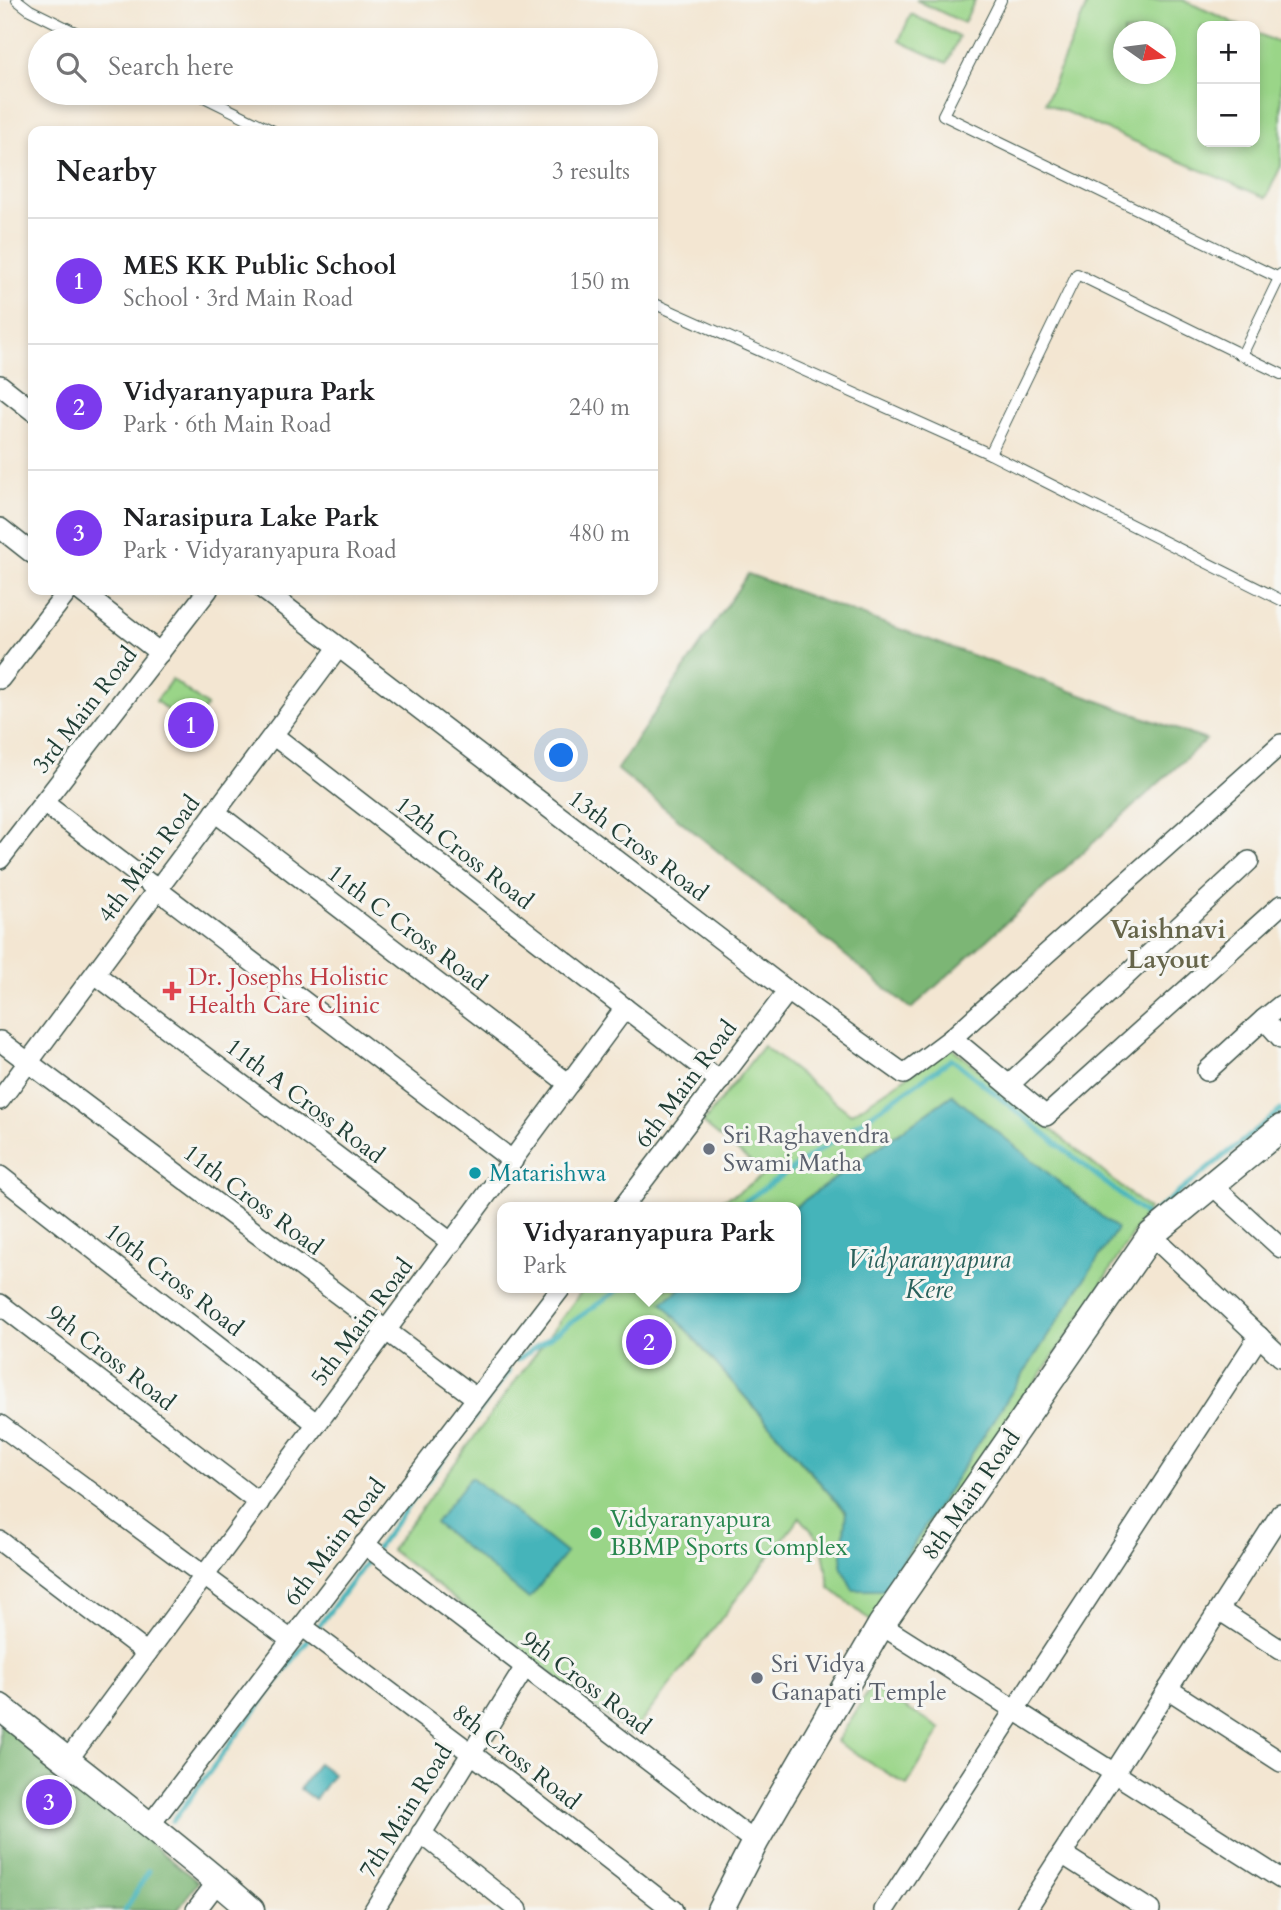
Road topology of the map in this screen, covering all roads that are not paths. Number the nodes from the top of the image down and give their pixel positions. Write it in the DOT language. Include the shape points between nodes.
graph roads {
  1 [pos="17,0"];
  2 [pos="1001,0"];
  3 [pos="67,28"];
  4 [pos="220,105"];
  5 [pos="263,126"];
  6 [pos="1280,276"];
  7 [pos="658,305"];
  8 [pos="1242,355"];
  9 [pos="1281,374"];
  10 [pos="0,385"];
  11 [pos="28,407"];
  12 [pos="990,454"];
  13 [pos="0,528"];
  14 [pos="28,550"];
  15 [pos="65,595"];
  16 [pos="85,595"];
  17 [pos="204,595"];
  18 [pos="270,595"];
  19 [pos="1281,600"];
  20 [pos="338,648"];
  21 [pos="160,653"];
  22 [pos="0,679"];
  23 [pos="273,736"];
  24 [pos="1281,744"];
  25 [pos="44,803"];
  26 [pos="215,812"];
  27 [pos="0,859"];
  28 [pos="1249,861"];
  29 [pos="158,889"];
  30 [pos="1281,905"];
  31 [pos="94,974"];
  32 [pos="788,991"];
  33 [pos="1281,1004"];
  34 [pos="625,1008"];
  35 [pos="1265,1019"];
  36 [pos="951,1038"];
  37 [pos="1281,1038"];
  38 [pos="0,1041"];
  39 [pos="28,1063"];
  40 [pos="1207,1071"];
  41 [pos="720,1081"];
  42 [pos="569,1083"];
  43 [pos="1009,1085"];
  44 [pos="0,1100"];
  45 [pos="1281,1128"];
  46 [pos="513,1161"];
  47 [pos="0,1175"];
  48 [pos="1212,1185"];
  49 [pos="627,1202"];
  50 [pos="1151,1235"];
  51 [pos="452,1243"];
  52 [pos="1281,1248"];
  53 [pos="557,1293"];
  54 [pos="0,1304"];
  55 [pos="386,1331"];
  56 [pos="1259,1336"];
  57 [pos="1281,1357"];
  58 [pos="476,1398"];
  59 [pos="317,1424"];
  60 [pos="0,1425"];
  61 [pos="259,1503"];
  62 [pos="1281,1513"];
  63 [pos="0,1541"];
  64 [pos="376,1553"];
  65 [pos="205,1576"];
  66 [pos="1219,1610"];
  67 [pos="881,1625"];
  68 [pos="308,1637"];
  69 [pos="1281,1650"];
  70 [pos="147,1653"];
  71 [pos="525,1667"];
  72 [pos="1168,1689"];
  73 [pos="0,1707"];
  74 [pos="1015,1708"];
  75 [pos="471,1753"];
  76 [pos="67,1761"];
  77 [pos="1281,1762"];
  78 [pos="1114,1772"];
  79 [pos="149,1826"];
  80 [pos="421,1833"];
  81 [pos="755,1842"];
  82 [pos="1062,1854"];
  83 [pos="1281,1879"];
  84 [pos="218,1881"];
  85 [pos="196,1910"];
  86 [pos="251,1910"];
  87 [pos="374,1910"];
  88 [pos="518,1910"];
  89 [pos="673,1910"];
  90 [pos="720,1910"];
  91 [pos="884,1910"];
  92 [pos="1026,1910"];
  93 [pos="1150,1910"];
  1 -- 3 [label="lane"];
  2 -- 6 [label="lane" via="943,115"];
  4 -- 5 [label="lane"];
  6 -- 8 [label="lane"];
  7 -- 12 [label="lane"];
  8 -- 9 [label="lane"];
  8 -- 12 [label="lane" via="1077,274"];
  10 -- 11 [label="street"];
  12 -- 19 [label="lane"];
  13 -- 14 [label="street"];
  15 -- 22 [label="street"];
  16 -- 21 [label="street"];
  17 -- 21 [label="street, 3rd Main Road"];
  18 -- 20 [label="street, 13th Cross Road"];
  20 -- 23 [label="street, 4th Main Road"];
  20 -- 32 [label="street, 13th Cross Road"];
  21 -- 25 [label="street, 3rd Main Road"];
  23 -- 26 [label="street, 4th Main Road"];
  23 -- 34 [label="street, 12th Cross Road"];
  24 -- 36 [label="street"];
  25 -- 27 [label="street, 3rd Main Road"];
  25 -- 29 [label="street"];
  26 -- 29 [label="street, 4th Main Road"];
  26 -- 42 [label="street, 11th C Cross Road"];
  28 -- 43 [label="street"];
  29 -- 31 [label="street, 4th Main Road"];
  29 -- 46 [label="street"];
  30 -- 43 [label="street" via="1046,1116"];
  31 -- 39 [label="street, 4th Main Road"];
  31 -- 51 [label="street, 11th A Cross Road"];
  32 -- 36 [label="street, 13th Cross Road" via="904,1074"];
  32 -- 41 [label="street, 6th Main Road"];
  33 -- 35 [label="street"];
  34 -- 41 [label="street"];
  34 -- 42 [label="street, 5th Main Road"];
  35 -- 37 [label="street"];
  35 -- 40 [label="street"];
  36 -- 43 [label="street"];
  38 -- 39 [label="street, 11th Cross Road"];
  39 -- 44 [label="street, 4th Main Road"];
  39 -- 55 [label="street, 11th Cross Road"];
  41 -- 49 [label="street, 6th Main Road"];
  42 -- 46 [label="street, 5th Main Road"];
  45 -- 48 [label="street, 8th Main Road"];
  46 -- 51 [label="street, 5th Main Road"];
  47 -- 59 [label="street, 10th Cross Road"];
  48 -- 50 [label="street, 8th Main Road"];
  48 -- 52 [label="street"];
  50 -- 56 [label="street"];
  50 -- 67 [label="street, 8th Main Road"];
  51 -- 55 [label="street, 5th Main Road"];
  53 -- 58 [label="street, 6th Main Road"];
  54 -- 61 [label="street, 9th Cross Road"];
  55 -- 58 [label="street, 11th Cross Road"];
  55 -- 59 [label="street, 5th Main Road"];
  56 -- 57 [label="street"];
  56 -- 74 [label="street"];
  58 -- 64 [label="street, 6th Main Road"];
  59 -- 61 [label="street, 5th Main Road"];
  60 -- 65 [label="street, 8th Cross Road"];
  61 -- 65 [label="street, 5th Main Road"];
  62 -- 66 [label="street"];
  63 -- 70 [label="street"];
  64 -- 68 [label="street, 6th Main Road"];
  64 -- 71 [label="street, 9th Cross Road"];
  65 -- 68 [label="street, 8th Cross Road"];
  65 -- 70 [label="street, 5th Main Road"];
  66 -- 69 [label="street"];
  66 -- 72 [label="street"];
  67 -- 74 [label="street"];
  67 -- 81 [label="street, 8th Main Road"];
  68 -- 75 [label="street, 8th Cross Road"];
  68 -- 79 [label="street, 6th Main Road"];
  70 -- 76 [label="street, 5th Main Road"];
  71 -- 75 [label="street, 7th Main Road"];
  71 -- 81 [label="street, 9th Cross Road"];
  72 -- 77 [label="street"];
  72 -- 78 [label="street"];
  73 -- 76 [label="street"];
  74 -- 78 [label="street"];
  74 -- 91 [label="street"];
  75 -- 80 [label="street, 7th Main Road"];
  75 -- 89 [label="street, 8th Cross Road"];
  76 -- 79 [label="street"];
  78 -- 82 [label="street"];
  78 -- 83 [label="street"];
  79 -- 84 [label="street"];
  80 -- 87 [label="street, 7th Main Road"];
  80 -- 88 [label="street"];
  81 -- 90 [label="street, 8th Main Road"];
  82 -- 92 [label="street"];
  82 -- 93 [label="street"];
  84 -- 85 [label="street"];
  84 -- 86 [label="street"];
}
